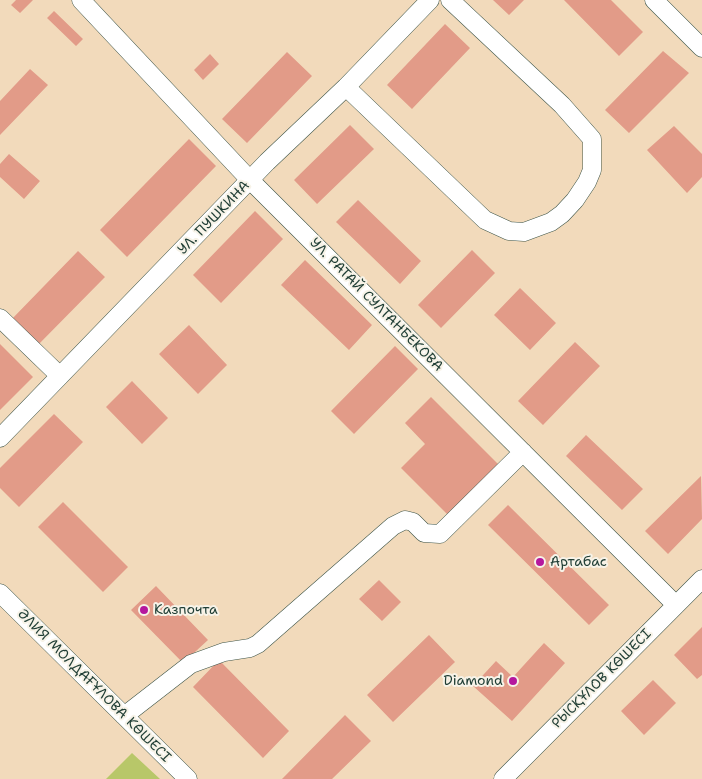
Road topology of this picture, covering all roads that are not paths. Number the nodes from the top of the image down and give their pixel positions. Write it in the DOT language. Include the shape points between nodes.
graph roads {
  1 [pos="81,0"];
  2 [pos="430,0"];
  3 [pos="450,0"];
  4 [pos="654,0"];
  5 [pos="702,48"];
  6 [pos="346,87"];
  7 [pos="250,180"];
  8 [pos="0,318"];
  9 [pos="60,376"];
  10 [pos="0,438"];
  11 [pos="523,452"];
  12 [pos="702,579"];
  13 [pos="0,593"];
  14 [pos="676,605"];
  15 [pos="124,716"];
  16 [pos="188,779"];
  17 [pos="503,779"];
  1 -- 7 [label="street, УЛ. РАТАЙ СУЛТАНБЕКОВА"];
  2 -- 6 [label="street, УЛ. ПУШКИНА"];
  3 -- 6 [label="street" via="562,105 592,139 592,170 575,200 562,214 551,222 524,232 509,231 485,220"];
  4 -- 5 [label="street"];
  6 -- 7 [label="street, УЛ. ПУШКИНА"];
  7 -- 9 [label="street, УЛ. ПУШКИНА"];
  7 -- 11 [label="street, УЛ. РАТАЙ СУЛТАНБЕКОВА"];
  8 -- 9 [label="street"];
  9 -- 10 [label="street, УЛ. ПУШКИНА"];
  11 -- 14 [label="street, УЛ. РАТАЙ СУЛТАНБЕКОВА"];
  11 -- 15 [label="street" via="440,534 424,533 413,522 404,520 393,526 258,644 191,664"];
  12 -- 14 [label="street, РЫСҚҰЛОВ КӨШЕСІ"];
  13 -- 15 [label="street, ӘЛИЯ МОЛДАҒҰЛОВА КӨШЕСІ"];
  14 -- 17 [label="street, РЫСҚҰЛОВ КӨШЕСІ"];
  15 -- 16 [label="street, ӘЛИЯ МОЛДАҒҰЛОВА КӨШЕСІ"];
}
